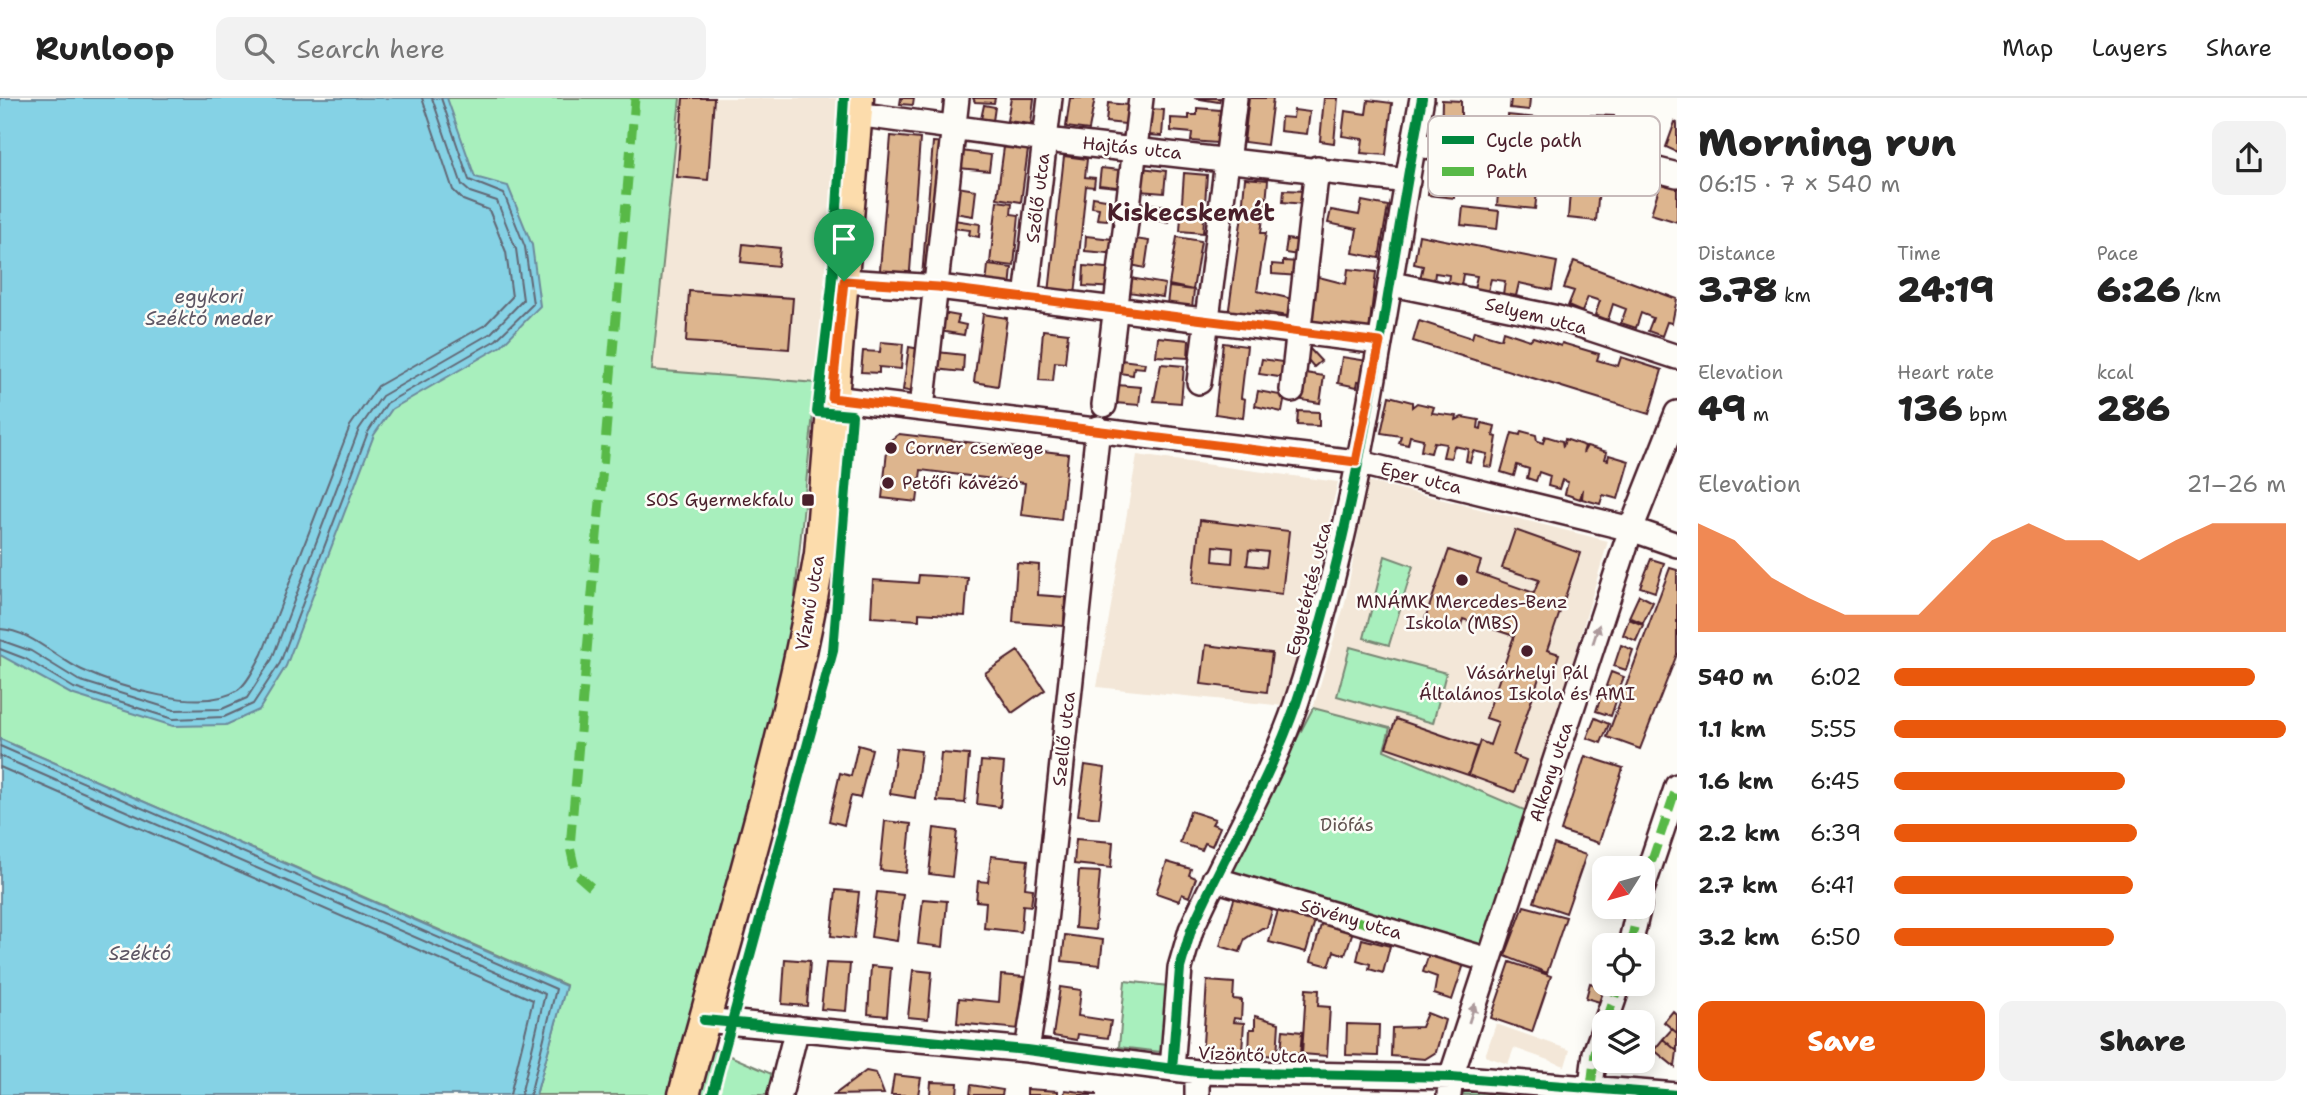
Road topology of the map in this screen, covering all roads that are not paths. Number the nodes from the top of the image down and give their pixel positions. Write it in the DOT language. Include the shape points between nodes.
graph roads {
  1 [pos="957,98"];
  2 [pos="1050,98"];
  3 [pos="1141,98"];
  4 [pos="1235,98"];
  5 [pos="1422,98"];
  6 [pos="857,106"];
  7 [pos="954,125"];
  8 [pos="1046,140"];
  9 [pos="1413,145"];
  10 [pos="1428,146"];
  11 [pos="1137,148"];
  12 [pos="1226,159"];
  13 [pos="1317,169"];
  14 [pos="1660,171"];
  15 [pos="1677,175"];
  16 [pos="1408,181"];
  17 [pos="844,281"];
  18 [pos="1392,284"];
  19 [pos="938,287"];
  20 [pos="1026,298"];
  21 [pos="1116,311"];
  22 [pos="1206,323"];
  23 [pos="1297,333"];
  24 [pos="1380,342"];
  25 [pos="1677,357"];
  26 [pos="1199,383"];
  27 [pos="1292,390"];
  28 [pos="832,398"];
  29 [pos="1104,405"];
  30 [pos="922,408"];
  31 [pos="1677,413"];
  32 [pos="1098,428"];
  33 [pos="1356,462"];
  34 [pos="1631,529"];
  35 [pos="1677,545"];
  36 [pos="1677,786"];
  37 [pos="1653,856"];
  38 [pos="1214,879"];
  39 [pos="1489,960"];
  40 [pos="704,1020"];
  41 [pos="797,1028"];
  42 [pos="1027,1049"];
  43 [pos="1172,1069"];
  44 [pos="1593,1073"];
  45 [pos="1197,1084"];
  46 [pos="1450,1086"];
  47 [pos="1591,1086"];
  48 [pos="684,1095"];
  49 [pos="780,1095"];
  50 [pos="1677,1095"];
  1 -- 7 [label="street"];
  2 -- 8 [label="street, Szőlő utca"];
  3 -- 11 [label="street"];
  4 -- 12 [label="street"];
  5 -- 9 [label="street, Egyetértés utca"];
  6 -- 7 [label="street, Hajtás utca"];
  6 -- 17 [label="main road, Vízmű utca"];
  7 -- 8 [label="street, Hajtás utca"];
  7 -- 19 [label="street"];
  8 -- 11 [label="street, Hajtás utca"];
  8 -- 20 [label="street, Szőlő utca"];
  9 -- 10 [label="street"];
  9 -- 16 [label="street, Egyetértés utca"];
  11 -- 12 [label="street, Hajtás utca"];
  11 -- 21 [label="street"];
  12 -- 13 [label="street, Hajtás utca"];
  12 -- 22 [label="street"];
  13 -- 16 [label="street, Hajtás utca"];
  13 -- 23 [label="street"];
  14 -- 15 [label="street"];
  16 -- 18 [label="street, Egyetértés utca"];
  17 -- 19 [label="street"];
  17 -- 28 [label="main road, Vízmű utca"];
  18 -- 24 [label="street, Egyetértés utca"];
  18 -- 25 [label="street, Selyem utca" via="1558,318"];
  19 -- 20 [label="street"];
  19 -- 30 [label="street"];
  20 -- 21 [label="street"];
  21 -- 22 [label="street"];
  21 -- 29 [label="street"];
  22 -- 23 [label="street"];
  22 -- 26 [label="street"];
  23 -- 24 [label="street"];
  23 -- 27 [label="street"];
  24 -- 33 [label="street, Egyetértés utca"];
  28 -- 30 [label="street, Eper utca"];
  28 -- 40 [label="main road, Vízmű utca" via="820,554 809,617 790,709"];
  30 -- 32 [label="street, Eper utca"];
  31 -- 34 [label="street, Alkony utca"];
  32 -- 33 [label="street, Eper utca"];
  32 -- 42 [label="street, Szellő utca" via="1040,968"];
  33 -- 34 [label="street, Eper utca" via="1486,501"];
  33 -- 38 [label="street, Egyetértés utca" via="1325,603 1295,707"];
  34 -- 35 [label="street, Eper utca"];
  39 -- 34 [label="street, Alkony utca, one-way"];
  36 -- 37 [label="street"];
  38 -- 39 [label="street, Sövény utca"];
  38 -- 43 [label="street, Egyetértés utca" via="1180,968"];
  46 -- 39 [label="street, Alkony utca, one-way"];
  40 -- 41 [label="street, Vízöntő utca"];
  40 -- 48 [label="main road, Vízmű utca"];
  41 -- 42 [label="street, Vízöntő utca"];
  41 -- 49 [label="street"];
  42 -- 43 [label="street, Vízöntő utca"];
  43 -- 45 [label="street, Vízöntő utca"];
  44 -- 47 [label="street"];
  45 -- 46 [label="street, Vízöntő utca"];
  46 -- 47 [label="street, Vízöntő utca"];
  47 -- 50 [label="street, Vízöntő utca"];
}
